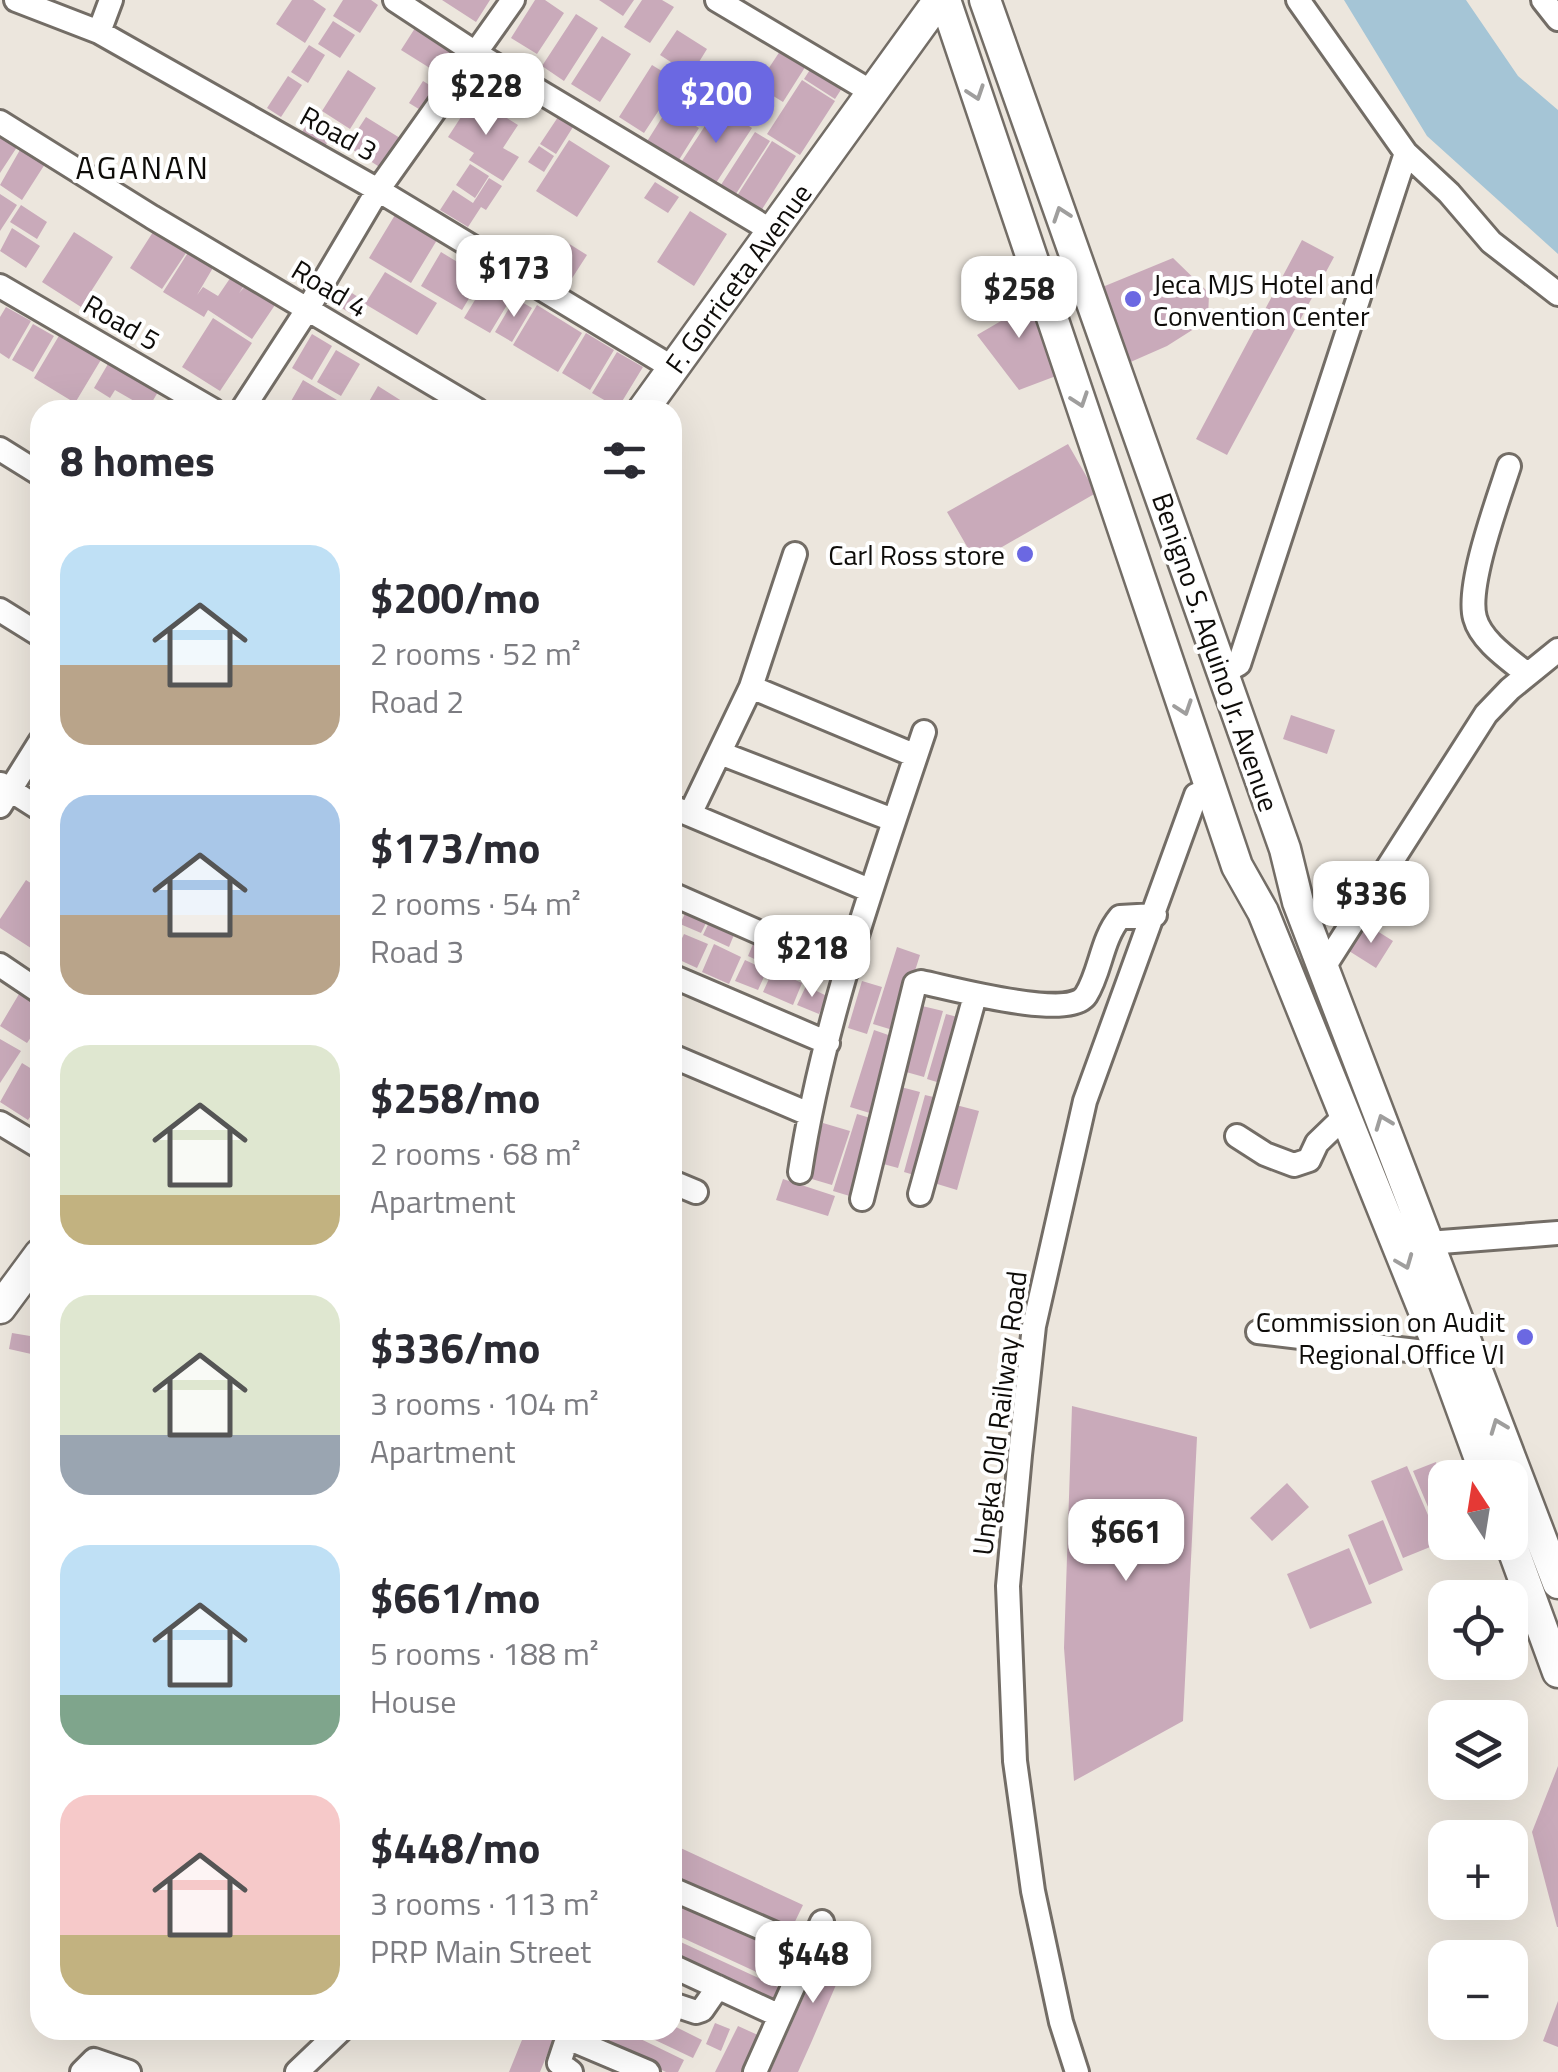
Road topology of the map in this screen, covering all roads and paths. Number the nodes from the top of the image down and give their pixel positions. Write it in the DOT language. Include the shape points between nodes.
graph roads {
  1 [pos="16,0"];
  2 [pos="111,0"];
  3 [pos="395,0"];
  4 [pos="513,0"];
  5 [pos="717,0"];
  6 [pos="942,0"];
  7 [pos="986,0"];
  8 [pos="1298,0"];
  9 [pos="1543,0"];
  10 [pos="1558,19"];
  11 [pos="98,32"];
  12 [pos="956,32"];
  13 [pos="911,36"];
  14 [pos="477,54"];
  15 [pos="870,92"];
  16 [pos="0,122"];
  17 [pos="1406,153"];
  18 [pos="378,190"];
  19 [pos="772,232"];
  20 [pos="0,286"];
  21 [pos="1558,294"];
  22 [pos="307,310"];
  23 [pos="1103,332"];
  24 [pos="1061,344"];
  25 [pos="674,368"];
  26 [pos="196,400"];
  27 [pos="248,400"];
  28 [pos="460,400"];
  29 [pos="650,400"];
  30 [pos="0,449"];
  31 [pos="1509,466"];
  32 [pos="30,468"];
  33 [pos="795,554"];
  34 [pos="0,610"];
  35 [pos="30,628"];
  36 [pos="1558,650"];
  37 [pos="1223,674"];
  38 [pos="1527,674"];
  39 [pos="751,687"];
  40 [pos="924,732"];
  41 [pos="720,753"];
  42 [pos="30,756"];
  43 [pos="916,756"];
  44 [pos="1211,788"];
  45 [pos="3,793"];
  46 [pos="30,805"];
  47 [pos="682,809"];
  48 [pos="682,810"];
  49 [pos="893,820"];
  50 [pos="869,890"];
  51 [pos="682,898"];
  52 [pos="1155,915"];
  53 [pos="0,965"];
  54 [pos="1324,967"];
  55 [pos="847,971"];
  56 [pos="682,980"];
  57 [pos="1290,981"];
  58 [pos="30,985"];
  59 [pos="975,996"];
  60 [pos="828,1043"];
  61 [pos="682,1060"];
  62 [pos="809,1114"];
  63 [pos="1346,1115"];
  64 [pos="0,1123"];
  65 [pos="1237,1136"];
  66 [pos="30,1141"];
  67 [pos="800,1172"];
  68 [pos="682,1186"];
  69 [pos="696,1192"];
  70 [pos="920,1194"];
  71 [pos="862,1198"];
  72 [pos="1558,1233"];
  73 [pos="1428,1243"];
  74 [pos="30,1265"];
  75 [pos="4,1294"];
  76 [pos="1258,1332"];
  77 [pos="1452,1357"];
  78 [pos="1482,1460"];
  79 [pos="1517,1560"];
  80 [pos="1558,1583"];
  81 [pos="1558,1672"];
  82 [pos="682,1893"];
  83 [pos="822,1922"];
  84 [pos="810,1949"];
  85 [pos="682,1971"];
  86 [pos="718,1988"];
  87 [pos="682,2007"];
  88 [pos="780,2016"];
  89 [pos="331,2040"];
  90 [pos="82,2072"];
  91 [pos="129,2072"];
  92 [pos="297,2072"];
  93 [pos="571,2072"];
  94 [pos="648,2072"];
  95 [pos="755,2072"];
  96 [pos="1077,2072"];
  1 -- 11 [label="street, Road 3"];
  2 -- 11 [label="street"];
  3 -- 14 [label="street"];
  4 -- 14 [label="street"];
  5 -- 15 [label="street"];
  6 -- 12 [label="main road, Benigno S. Aquino Jr. Avenue"];
  6 -- 13 [label="main road, F. Gorriceta Avenue"];
  23 -- 7 [label="main road, Benigno S. Aquino Jr. Avenue, one-way"];
  8 -- 17 [label="street"];
  9 -- 10 [label="street"];
  11 -- 18 [label="street, Road 3"];
  12 -- 13 [label="main road" via="938,18"];
  12 -- 24 [label="main road, Benigno S. Aquino Jr. Avenue, one-way"];
  13 -- 15 [label="main road, F. Gorriceta Avenue"];
  14 -- 18 [label="street"];
  14 -- 19 [label="street"];
  15 -- 19 [label="main road, F. Gorriceta Avenue"];
  16 -- 22 [label="street, Road 4"];
  17 -- 21 [label="street" via="1491,242"];
  17 -- 37 [label="street" via="1238,664"];
  18 -- 22 [label="street"];
  18 -- 25 [label="street, Road 3"];
  19 -- 25 [label="main road, F. Gorriceta Avenue"];
  20 -- 26 [label="street, Road 5"];
  22 -- 27 [label="street"];
  22 -- 28 [label="street, Road 4"];
  23 -- 24 [label="main road" via="1090,358 1071,355"];
  23 -- 37 [label="main road, Benigno S. Aquino Jr. Avenue"];
  24 -- 44 [label="main road, Benigno S. Aquino Jr. Avenue, one-way"];
  25 -- 29 [label="main road, F. Gorriceta Avenue"];
  30 -- 32 [label="street"];
  31 -- 38 [label="street" via="1478,573 1474,616"];
  33 -- 39 [label="street"];
  34 -- 35 [label="street"];
  36 -- 38 [label="street"];
  37 -- 54 [label="main road, Benigno S. Aquino Jr. Avenue"];
  38 -- 54 [label="street" via="1486,714"];
  39 -- 41 [label="street"];
  39 -- 43 [label="street"];
  40 -- 43 [label="street"];
  41 -- 47 [label="street"];
  41 -- 49 [label="street"];
  42 -- 45 [label="street"];
  43 -- 49 [label="street"];
  44 -- 52 [label="street, Ungka Old Railway Road" via="1196,795"];
  44 -- 57 [label="main road, Benigno S. Aquino Jr. Avenue" via="1237,866 1264,912"];
  45 -- 46 [label="street"];
  48 -- 50 [label="street"];
  49 -- 50 [label="street"];
  50 -- 55 [label="street"];
  51 -- 55 [label="street"];
  52 -- 59 [label="street" via="1120,918 1111,928 1080,1003"];
  52 -- 96 [label="street, Ungka Old Railway Road" via="1085,1101 1047,1262 1032,1344 1008,1586 1015,1761 1030,1873"];
  53 -- 58 [label="street"];
  54 -- 57 [label="main road"];
  73 -- 54 [label="main road, Benigno S. Aquino Jr. Avenue, one-way"];
  55 -- 60 [label="street"];
  56 -- 60 [label="street"];
  57 -- 63 [label="main road, Benigno S. Aquino Jr. Avenue"];
  59 -- 70 [label="street"];
  59 -- 71 [label="street" via="915,984"];
  60 -- 62 [label="street"];
  61 -- 62 [label="street"];
  62 -- 67 [label="street"];
  63 -- 65 [label="street" via="1310,1160 1294,1165"];
  63 -- 77 [label="main road, Benigno S. Aquino Jr. Avenue, one-way"];
  64 -- 66 [label="street"];
  68 -- 69 [label="street"];
  72 -- 73 [label="street"];
  73 -- 77 [label="main road, Benigno S. Aquino Jr. Avenue"];
  74 -- 75 [label="main road"];
  76 -- 77 [label="street"];
  77 -- 78 [label="main road, Benigno S. Aquino Jr. Avenue"];
  80 -- 77 [label="main road, Benigno S. Aquino Jr. Avenue, one-way"];
  79 -- 81 [label="main road"];
  82 -- 84 [label="street"];
  83 -- 84 [label="street"];
  84 -- 88 [label="street"];
  85 -- 86 [label="street"];
  86 -- 87 [label="street" via="702,2010"];
  86 -- 88 [label="street"];
  88 -- 95 [label="street"];
  89 -- 92 [label="street"];
  90 -- 91 [label="street" via="94,2060"];
  93 -- 94 [label="street" via="559,2064 570,2041"];
}
